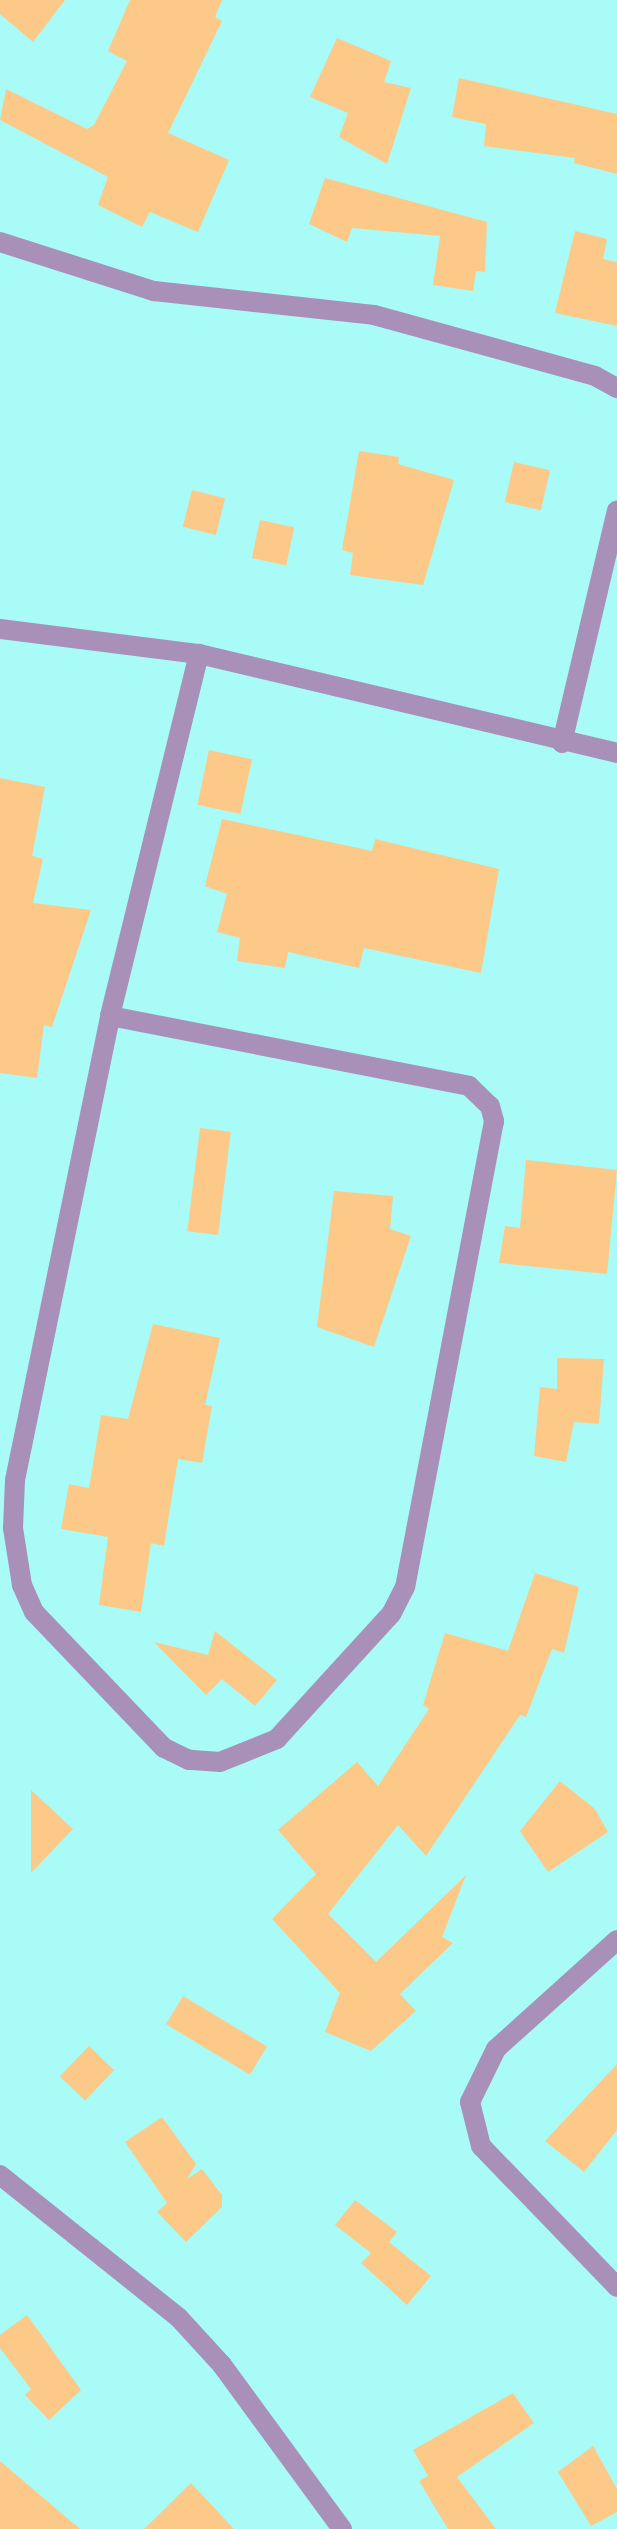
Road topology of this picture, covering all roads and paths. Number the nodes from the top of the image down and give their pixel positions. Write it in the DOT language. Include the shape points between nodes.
graph roads {
  1 [pos="0,242"];
  2 [pos="617,388"];
  3 [pos="617,510"];
  4 [pos="0,629"];
  5 [pos="199,654"];
  6 [pos="562,743"];
  7 [pos="617,753"];
  8 [pos="110,1016"];
  9 [pos="617,1940"];
  10 [pos="0,2175"];
  11 [pos="617,2287"];
  12 [pos="342,2529"];
  1 -- 2 [label="street" via="154,291 374,315 595,376"];
  3 -- 6 [label="street"];
  4 -- 5 [label="street"];
  5 -- 6 [label="street"];
  5 -- 8 [label="street"];
  6 -- 7 [label="street"];
  8 -- 8 [label="street" via="15,1480 15,1554 34,1612 164,1748 189,1760 220,1762 277,1739 391,1614 405,1587 494,1121 490,1106 469,1086"];
  9 -- 11 [label="street" via="496,2049 470,2102 481,2146"];
  10 -- 12 [label="street" via="179,2318 231,2377"];
}
